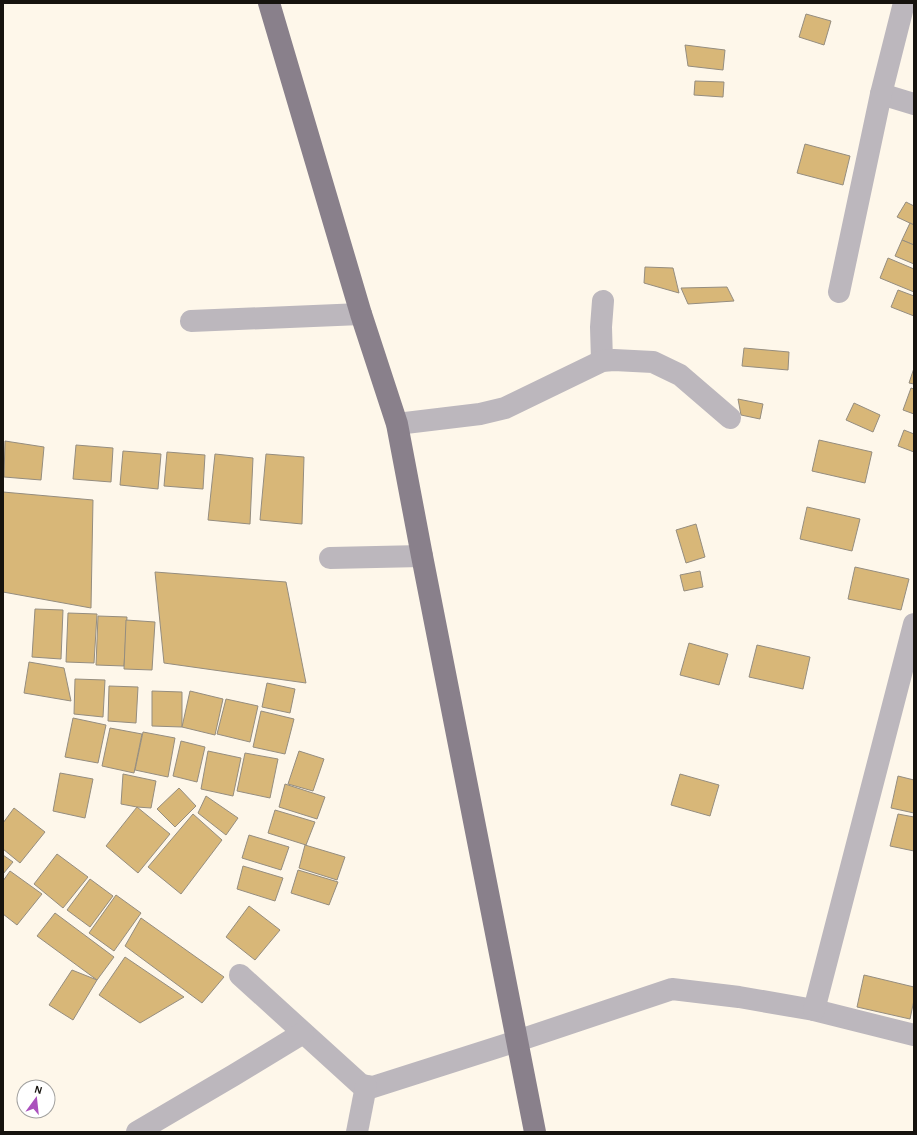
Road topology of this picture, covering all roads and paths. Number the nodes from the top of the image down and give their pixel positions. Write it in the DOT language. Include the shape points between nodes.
graph roads {
  1 [pos="269,3"];
  2 [pos="904,3"];
  3 [pos="881,94"];
  4 [pos="914,104"];
  5 [pos="839,292"];
  6 [pos="603,301"];
  7 [pos="361,314"];
  8 [pos="191,321"];
  9 [pos="602,361"];
  10 [pos="730,418"];
  11 [pos="397,424"];
  12 [pos="422,556"];
  13 [pos="330,558"];
  14 [pos="914,624"];
  15 [pos="240,975"];
  16 [pos="814,1010"];
  17 [pos="303,1033"];
  18 [pos="914,1035"];
  19 [pos="517,1042"];
  20 [pos="366,1086"];
  21 [pos="137,1132"];
  22 [pos="357,1132"];
  23 [pos="535,1132"];
  1 -- 7 [label="main road"];
  2 -- 3 [label="street"];
  3 -- 4 [label="street"];
  3 -- 5 [label="street"];
  6 -- 9 [label="street"];
  7 -- 8 [label="street"];
  7 -- 11 [label="main road"];
  9 -- 10 [label="street" via="653,362 680,375"];
  9 -- 11 [label="street" via="505,408 480,414"];
  11 -- 12 [label="main road"];
  12 -- 13 [label="street"];
  12 -- 19 [label="main road"];
  14 -- 16 [label="street"];
  15 -- 17 [label="street"];
  16 -- 18 [label="street"];
  16 -- 19 [label="street" via="672,989"];
  17 -- 20 [label="street" via="360,1084"];
  17 -- 21 [label="street"];
  19 -- 20 [label="street" via="373,1087"];
  19 -- 23 [label="main road"];
  20 -- 22 [label="street"];
}
